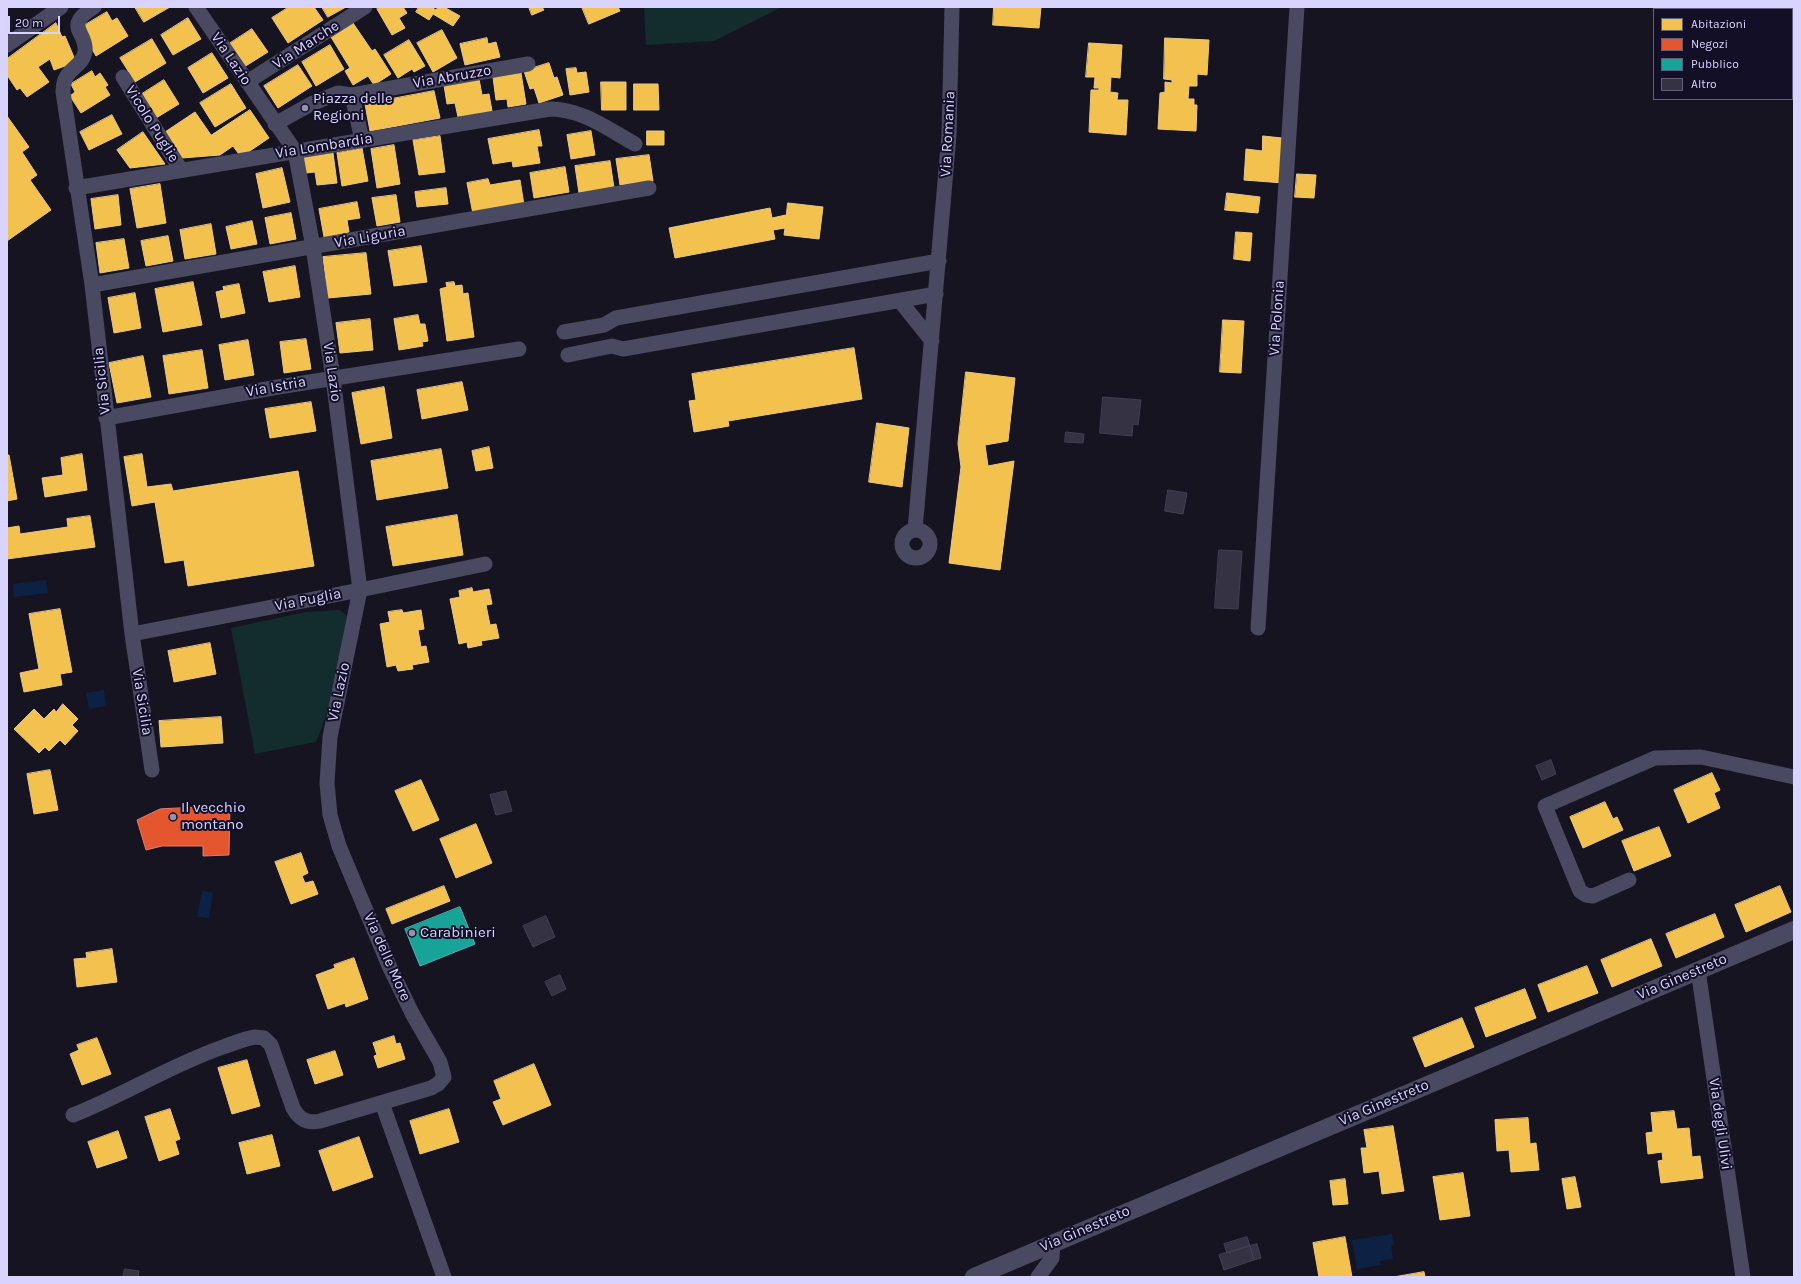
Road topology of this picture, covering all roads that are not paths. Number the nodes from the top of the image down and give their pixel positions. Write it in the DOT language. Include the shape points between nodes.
graph roads {
  1 [pos="61,7"];
  2 [pos="94,7"];
  3 [pos="196,7"];
  4 [pos="365,7"];
  5 [pos="952,7"];
  6 [pos="1297,7"];
  7 [pos="7,45"];
  8 [pos="528,64"];
  9 [pos="123,77"];
  10 [pos="247,82"];
  11 [pos="352,94"];
  12 [pos="275,124"];
  13 [pos="362,140"];
  14 [pos="635,144"];
  15 [pos="295,151"];
  16 [pos="181,170"];
  17 [pos="76,188"];
  18 [pos="649,188"];
  19 [pos="313,247"];
  20 [pos="939,261"];
  21 [pos="92,285"];
  22 [pos="936,294"];
  23 [pos="900,301"];
  24 [pos="564,332"];
  25 [pos="932,341"];
  26 [pos="519,349"];
  27 [pos="568,355"];
  28 [pos="333,378"];
  29 [pos="106,418"];
  30 [pos="915,530"];
  31 [pos="485,564"];
  32 [pos="360,590"];
  33 [pos="1258,628"];
  34 [pos="132,634"];
  35 [pos="327,766"];
  36 [pos="152,770"];
  37 [pos="1794,777"];
  38 [pos="1629,880"];
  39 [pos="1794,930"];
  40 [pos="1698,970"];
  41 [pos="382,1103"];
  42 [pos="73,1115"];
  43 [pos="1053,1243"];
  44 [pos="444,1277"];
  45 [pos="974,1277"];
  46 [pos="1038,1277"];
  47 [pos="1743,1277"];
  1 -- 7 [label="street"];
  2 -- 17 [label="street, Via Sicilia" via="79,21 78,27 85,51 83,58 68,74 63,85"];
  3 -- 10 [label="street, Via Lazio"];
  4 -- 10 [label="street, Via Marche"];
  5 -- 20 [label="street, Via Romania" via="949,135"];
  6 -- 33 [label="street, Via Polonia"];
  8 -- 11 [label="street, Via Abruzzo"];
  9 -- 16 [label="street, Vicolo Puglie"];
  10 -- 12 [label="street, Via Lazio"];
  11 -- 12 [label="street" via="338,93 311,104"];
  11 -- 13 [label="street"];
  12 -- 15 [label="street, Via Lazio"];
  13 -- 14 [label="street, Via Lombardia" via="556,109 582,115"];
  13 -- 15 [label="street, Via Lombardia"];
  15 -- 16 [label="street, Via Lombardia"];
  15 -- 19 [label="street, Via Lazio"];
  16 -- 17 [label="street, Via Lombardia"];
  17 -- 21 [label="street, Via Sicilia"];
  18 -- 19 [label="street, Via Liguria"];
  19 -- 21 [label="street, Via Liguria"];
  19 -- 28 [label="street, Via Lazio"];
  20 -- 22 [label="street, Via Romania"];
  20 -- 24 [label="street" via="616,318 604,325"];
  21 -- 29 [label="street, Via Sicilia"];
  22 -- 23 [label="street"];
  22 -- 25 [label="street, Via Romania"];
  23 -- 25 [label="street"];
  23 -- 27 [label="street" via="624,349 612,346"];
  25 -- 30 [label="street, Via Romania"];
  26 -- 28 [label="street, Via Istria"];
  28 -- 29 [label="street, Via Istria"];
  28 -- 32 [label="street, Via Lazio"];
  29 -- 34 [label="street, Via Sicilia"];
  31 -- 32 [label="street, Via Puglia"];
  32 -- 34 [label="street, Via Puglia"];
  32 -- 35 [label="street, Via Lazio" via="332,723"];
  34 -- 36 [label="street, Via Sicilia"];
  35 -- 41 [label="street, Via delle More" via="330,815 339,846 398,985 444,1072 442,1081 435,1087"];
  37 -- 38 [label="street" via="1701,757 1655,758 1545,806 1580,891 1593,896"];
  39 -- 40 [label="street, Via Ginestreto"];
  40 -- 43 [label="street, Via Ginestreto"];
  40 -- 47 [label="street, Via degli Ulivi"];
  41 -- 42 [label="street, Via delle More" via="316,1122 302,1120 292,1108 271,1045 264,1038 255,1037 192,1058"];
  41 -- 44 [label="street"];
  43 -- 45 [label="street, Via Ginestreto"];
  43 -- 46 [label="street" via="1052,1258"];
}
